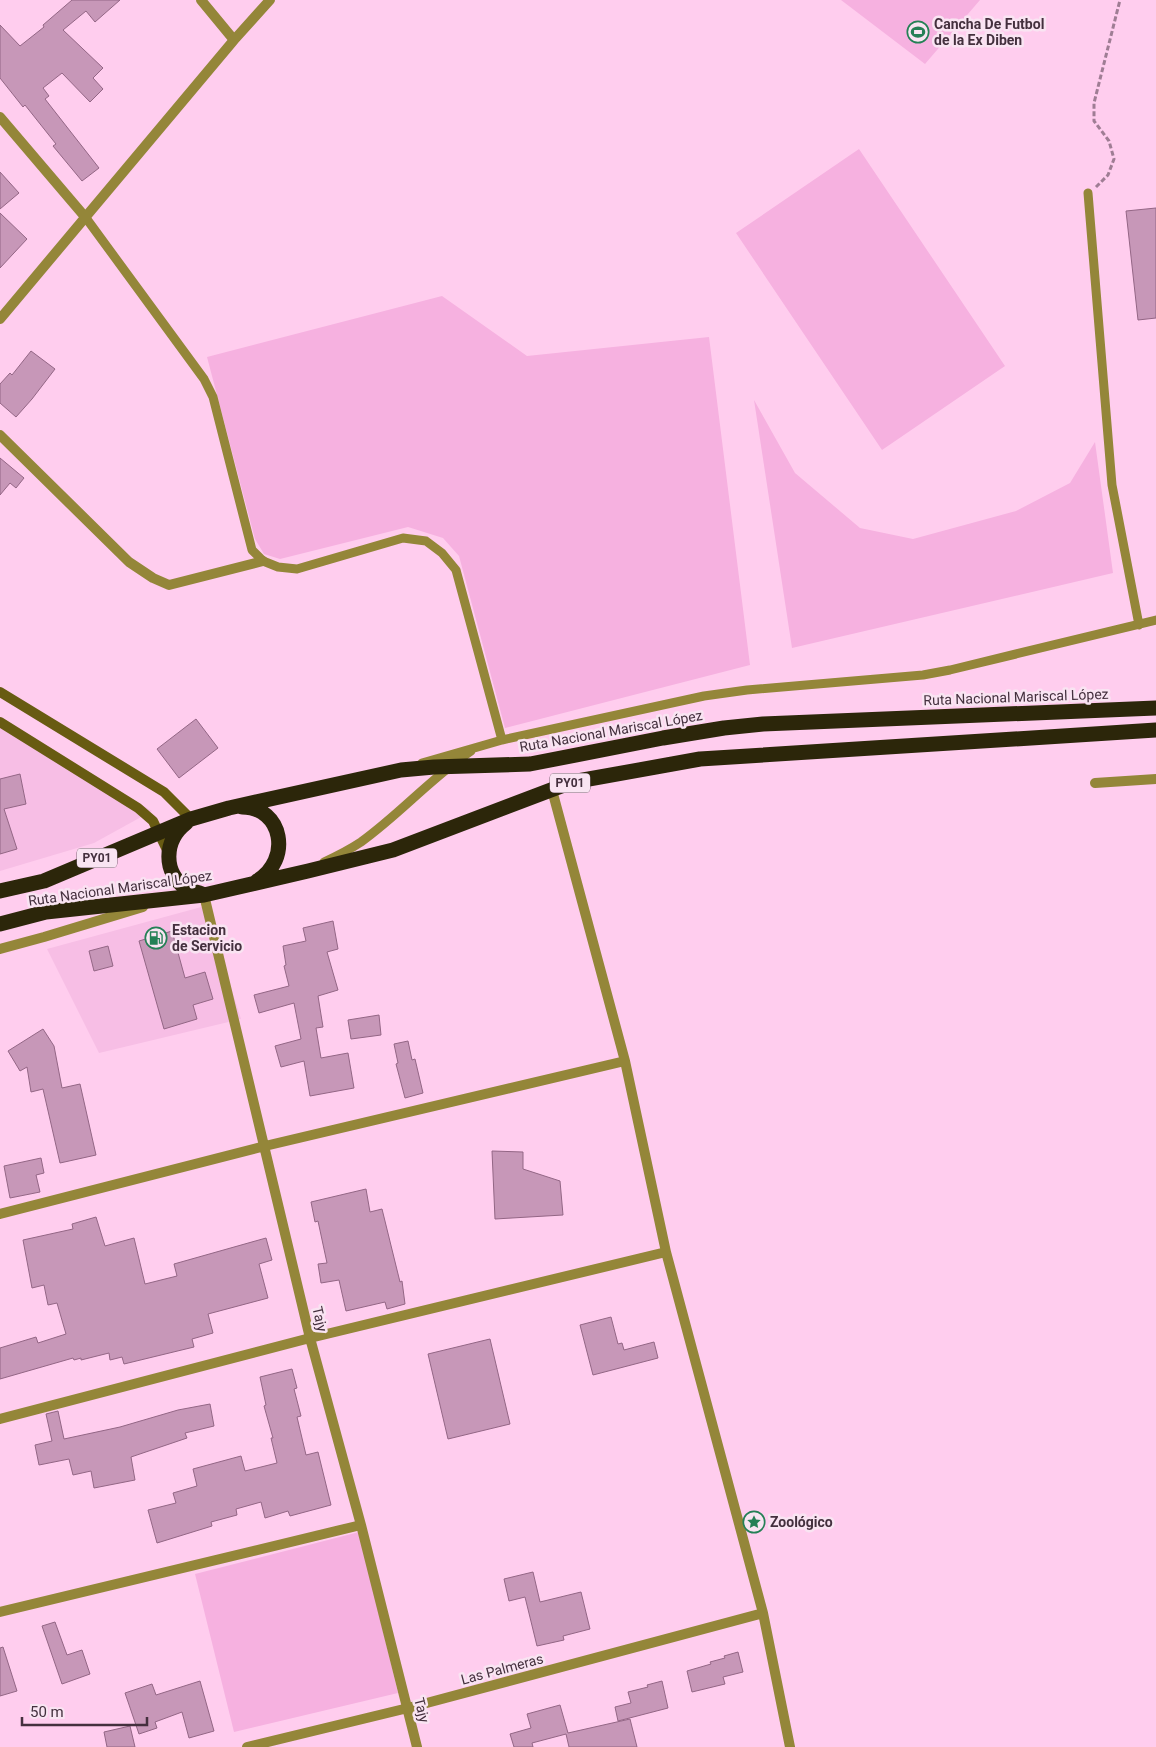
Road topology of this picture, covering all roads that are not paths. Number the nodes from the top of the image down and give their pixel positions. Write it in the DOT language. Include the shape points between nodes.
graph roads {
  1 [pos="201,0"];
  2 [pos="270,0"];
  3 [pos="234,40"];
  4 [pos="0,117"];
  5 [pos="1088,193"];
  6 [pos="86,218"];
  7 [pos="0,318"];
  8 [pos="0,435"];
  9 [pos="263,561"];
  10 [pos="1156,620"];
  11 [pos="1139,625"];
  12 [pos="0,692"];
  13 [pos="1156,708"];
  14 [pos="0,722"];
  15 [pos="1156,730"];
  16 [pos="502,740"];
  17 [pos="477,747"];
  18 [pos="448,767"];
  19 [pos="401,770"];
  20 [pos="1156,778"];
  21 [pos="1094,782"];
  22 [pos="552,790"];
  23 [pos="230,808"];
  24 [pos="191,819"];
  25 [pos="159,832"];
  26 [pos="169,854"];
  27 [pos="308,870"];
  28 [pos="253,883"];
  29 [pos="0,892"];
  30 [pos="204,895"];
  31 [pos="166,899"];
  32 [pos="0,924"];
  33 [pos="0,949"];
  34 [pos="625,1061"];
  35 [pos="265,1146"];
  36 [pos="0,1214"];
  37 [pos="666,1252"];
  38 [pos="310,1338"];
  39 [pos="0,1419"];
  40 [pos="361,1525"];
  41 [pos="0,1612"];
  42 [pos="762,1613"];
  43 [pos="408,1708"];
  44 [pos="247,1747"];
  45 [pos="417,1747"];
  46 [pos="790,1747"];
  1 -- 3 [label="street"];
  2 -- 3 [label="street"];
  3 -- 6 [label="street"];
  4 -- 6 [label="street"];
  5 -- 11 [label="lane" via="1112,485"];
  6 -- 7 [label="street"];
  6 -- 9 [label="lane" via="204,379 213,397 252,550"];
  8 -- 9 [label="street" via="129,562 153,578 168,584"];
  9 -- 16 [label="lane" via="297,569 403,538 426,541 456,570"];
  10 -- 11 [label="lane"];
  11 -- 16 [label="lane" via="923,675 704,696"];
  12 -- 24 [label="main road" via="164,792"];
  13 -- 18 [label="highway, Ruta Nacional Mariscal López / PY01" via="763,724 663,738 530,764"];
  14 -- 25 [label="main road" via="138,808 153,821"];
  15 -- 22 [label="highway, Ruta Nacional Mariscal López / PY01" via="700,759 572,782"];
  16 -- 17 [label="lane"];
  17 -- 18 [label="lane"];
  17 -- 19 [label="lane"];
  18 -- 19 [label="highway, Ruta Nacional Mariscal López / PY01"];
  18 -- 27 [label="lane" via="361,841"];
  19 -- 23 [label="highway, Ruta Nacional Mariscal López / PY01"];
  20 -- 21 [label="street"];
  22 -- 27 [label="highway, Ruta Nacional Mariscal López / PY01" via="393,850"];
  22 -- 34 [label="street"];
  23 -- 24 [label="highway, Ruta Nacional Mariscal López / PY01"];
  23 -- 28 [label="highway" via="245,806 259,811 271,820 278,834 280,849 275,863 266,875"];
  24 -- 25 [label="highway, Ruta Nacional Mariscal López / PY01"];
  24 -- 26 [label="highway" via="177,829"];
  25 -- 26 [label="main road"];
  25 -- 29 [label="highway, Ruta Nacional Mariscal López / PY01" via="44,880"];
  26 -- 30 [label="highway" via="168,862 175,878 188,889"];
  27 -- 28 [label="highway, Ruta Nacional Mariscal López / PY01"];
  28 -- 30 [label="highway, Ruta Nacional Mariscal López / PY01"];
  30 -- 31 [label="highway, Ruta Nacional Mariscal López / PY01"];
  30 -- 35 [label="street, Tajy"];
  31 -- 32 [label="highway, Ruta Nacional Mariscal López / PY01" via="46,912"];
  31 -- 33 [label="street"];
  34 -- 35 [label="street"];
  34 -- 37 [label="street"];
  35 -- 36 [label="street"];
  35 -- 38 [label="street, Tajy"];
  37 -- 38 [label="street"];
  37 -- 42 [label="street"];
  38 -- 39 [label="street"];
  38 -- 40 [label="street, Tajy"];
  40 -- 41 [label="street"];
  40 -- 43 [label="street, Tajy"];
  42 -- 43 [label="street, Las Palmeras"];
  42 -- 46 [label="street"];
  43 -- 44 [label="street, Las Palmeras"];
  43 -- 45 [label="street, Tajy"];
}
